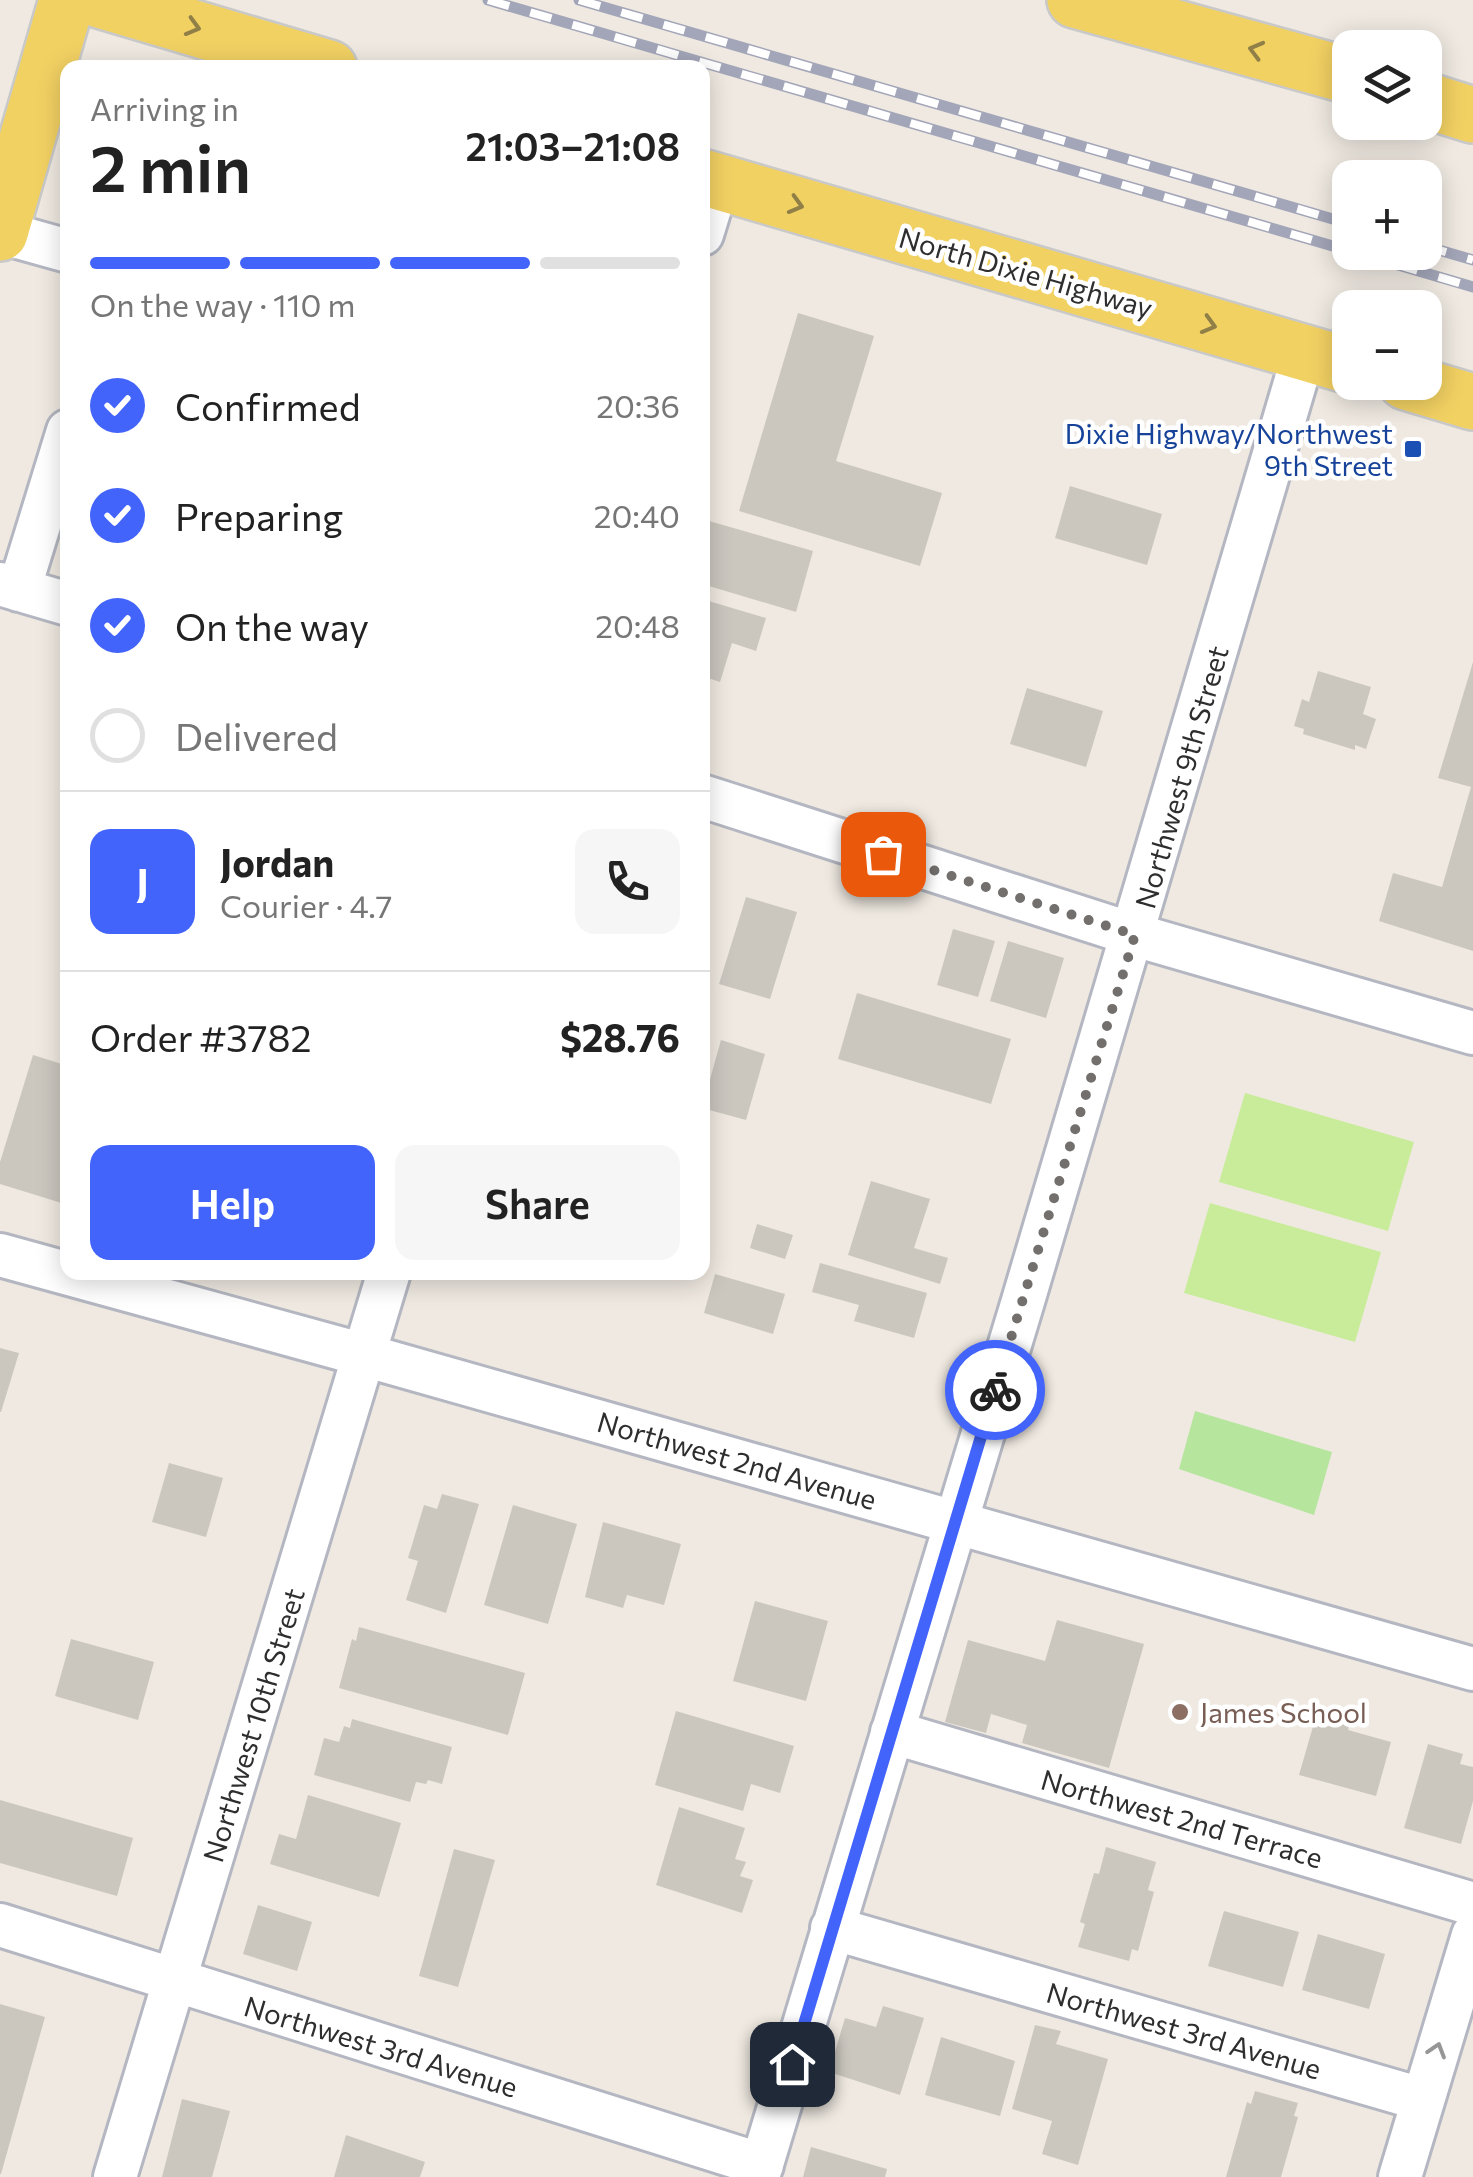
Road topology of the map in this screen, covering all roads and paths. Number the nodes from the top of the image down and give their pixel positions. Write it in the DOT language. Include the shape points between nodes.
graph roads {
  1 [pos="67,0"];
  2 [pos="99,0"];
  3 [pos="1075,0"];
  4 [pos="269,59"];
  5 [pos="1332,71"];
  6 [pos="1442,105"];
  7 [pos="1473,115"];
  8 [pos="710,180"];
  9 [pos="2,221"];
  10 [pos="60,246"];
  11 [pos="1327,360"];
  12 [pos="1442,393"];
  13 [pos="1473,402"];
  14 [pos="60,453"];
  15 [pos="10,587"];
  16 [pos="60,602"];
  17 [pos="710,799"];
  18 [pos="1135,935"];
  19 [pos="1473,1033"];
  20 [pos="0,1256"];
  21 [pos="60,1272"];
  22 [pos="89,1280"];
  23 [pos="387,1280"];
  24 [pos="364,1354"];
  25 [pos="954,1522"];
  26 [pos="1473,1669"];
  27 [pos="892,1732"];
  28 [pos="1473,1904"];
  29 [pos="0,1925"];
  30 [pos="832,1928"];
  31 [pos="1473,1935"];
  32 [pos="176,1982"];
  33 [pos="1421,2099"];
  34 [pos="760,2171"];
  35 [pos="115,2177"];
  36 [pos="1400,2177"];
  1 -- 9 [label="main road"];
  2 -- 4 [label="main road, one-way"];
  5 -- 3 [label="main road, one-way"];
  6 -- 7 [label="main road"];
  8 -- 11 [label="main road, North Dixie Highway, one-way"];
  9 -- 10 [label="street"];
  11 -- 18 [label="street, Northwest 9th Street"];
  12 -- 13 [label="main road"];
  14 -- 15 [label="street"];
  15 -- 16 [label="street"];
  17 -- 18 [label="street"];
  18 -- 19 [label="street"];
  18 -- 25 [label="street, Northwest 9th Street"];
  20 -- 21 [label="street, Northwest 2nd Avenue"];
  22 -- 24 [label="street, Northwest 2nd Avenue"];
  23 -- 24 [label="street, Northwest 10th Street"];
  24 -- 25 [label="street, Northwest 2nd Avenue"];
  24 -- 32 [label="street, Northwest 10th Street"];
  25 -- 26 [label="street, Northwest 2nd Avenue"];
  25 -- 27 [label="street, Northwest 9th Street"];
  27 -- 28 [label="street, Northwest 2nd Terrace"];
  27 -- 30 [label="street, Northwest 9th Street"];
  29 -- 32 [label="street, Northwest 3rd Avenue"];
  30 -- 33 [label="street, Northwest 3rd Avenue"];
  30 -- 34 [label="street, Northwest 9th Street"];
  33 -- 31 [label="street, one-way"];
  32 -- 34 [label="street, Northwest 3rd Avenue"];
  32 -- 35 [label="street, Northwest 10th Street"];
  33 -- 36 [label="street"];
}
